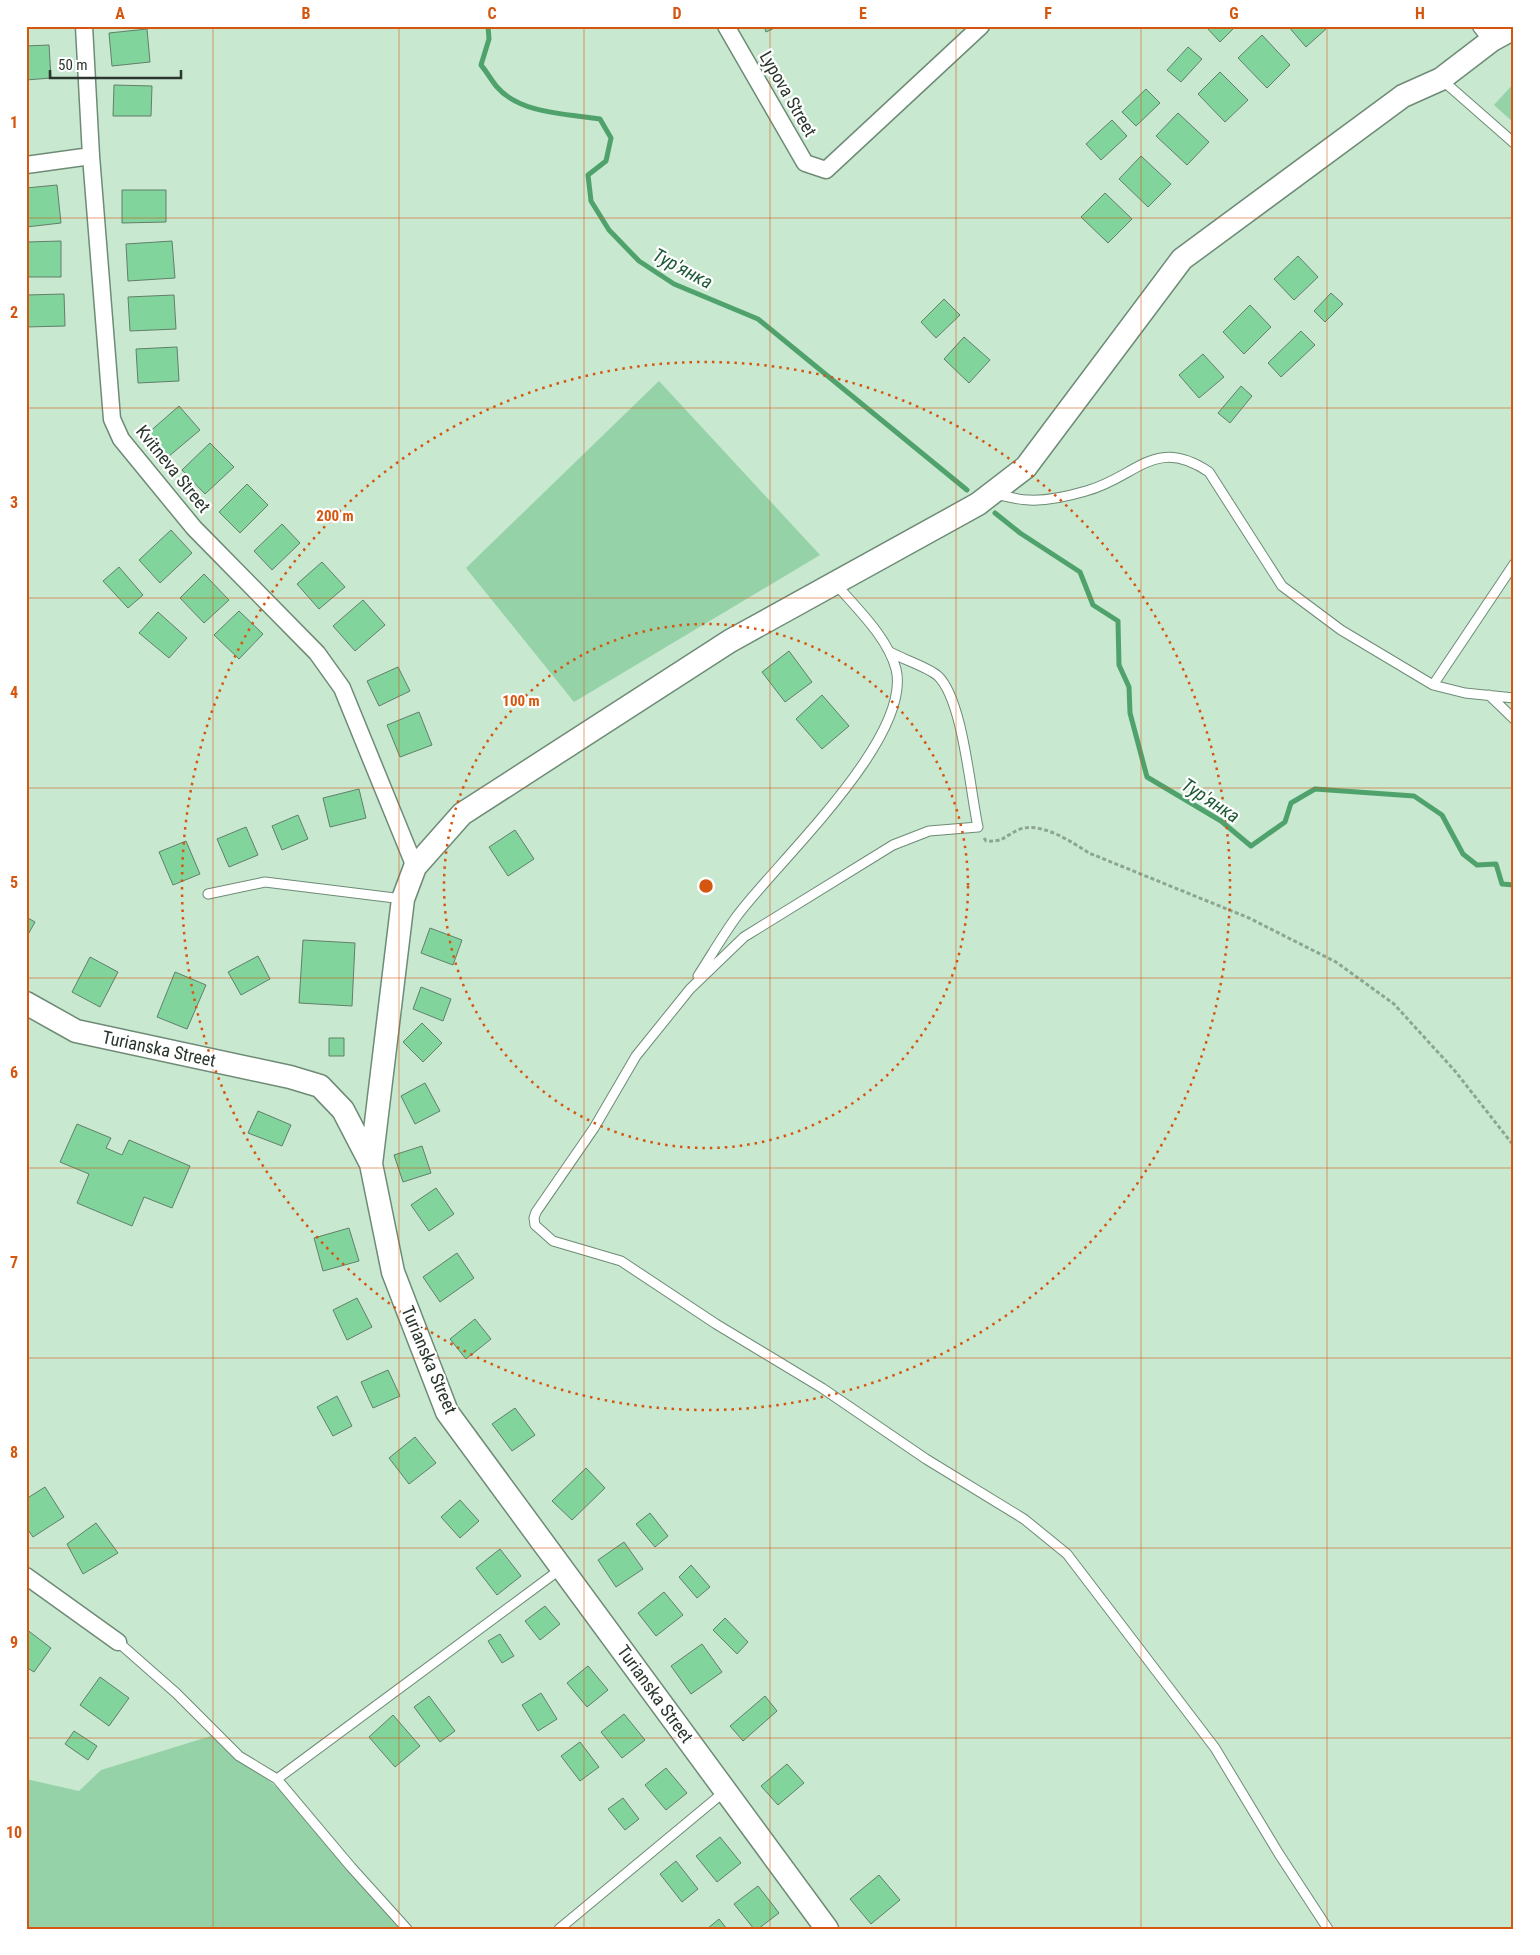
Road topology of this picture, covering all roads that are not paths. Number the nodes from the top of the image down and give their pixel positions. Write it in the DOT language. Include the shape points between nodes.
graph roads {
  1 [pos="84,26"];
  2 [pos="726,26"];
  3 [pos="981,26"];
  4 [pos="1514,28"];
  5 [pos="1486,33"];
  6 [pos="1441,79"];
  7 [pos="1514,143"];
  8 [pos="91,156"];
  9 [pos="26,165"];
  10 [pos="992,493"];
  11 [pos="1514,564"];
  12 [pos="834,582"];
  13 [pos="890,652"];
  14 [pos="1433,685"];
  15 [pos="1489,695"];
  16 [pos="1514,698"];
  17 [pos="1514,720"];
  18 [pos="415,867"];
  19 [pos="208,894"];
  20 [pos="403,899"];
  21 [pos="690,989"];
  22 [pos="26,1004"];
  23 [pos="371,1164"];
  24 [pos="562,1568"];
  25 [pos="26,1576"];
  26 [pos="118,1642"];
  27 [pos="277,1778"];
  28 [pos="726,1791"];
  29 [pos="407,1929"];
  30 [pos="559,1929"];
  31 [pos="827,1929"];
  32 [pos="1328,1929"];
  1 -- 8 [label="street, Kvitneva Street"];
  2 -- 3 [label="street, Lypova Street" via="806,163 826,170"];
  4 -- 5 [label="street"];
  5 -- 6 [label="street"];
  6 -- 7 [label="lane"];
  6 -- 10 [label="street" via="1403,96 1182,260 1026,468"];
  8 -- 9 [label="street"];
  8 -- 18 [label="street, Kvitneva Street" via="109,400 112,419 121,439 194,528 317,653 342,688"];
  10 -- 12 [label="street" via="978,504"];
  10 -- 14 [label="lane" via="1029,500 1055,497 1088,491 1160,457 1192,461 1209,472 1282,586 1341,630"];
  11 -- 14 [label="lane"];
  12 -- 13 [label="lane"];
  12 -- 18 [label="street" via="730,641 462,814"];
  13 -- 21 [label="lane" via="896,670 895,701 875,743 837,801 738,915"];
  13 -- 21 [label="lane" via="937,676 952,698 961,730 978,827 929,831 893,845 744,937"];
  14 -- 15 [label="lane"];
  15 -- 16 [label="lane"];
  15 -- 17 [label="lane"];
  18 -- 20 [label="street"];
  19 -- 20 [label="lane" via="265,882"];
  20 -- 23 [label="street"];
  21 -- 32 [label="lane" via="636,1056 594,1128 536,1212 535,1225 553,1241 621,1261 1024,1519 1067,1554 1214,1748"];
  22 -- 23 [label="street, Turianska Street" via="76,1031 320,1086 343,1110"];
  23 -- 24 [label="street, Turianska Street" via="393,1272 447,1412"];
  24 -- 27 [label="lane"];
  24 -- 28 [label="street, Turianska Street"];
  25 -- 26 [label="street"];
  26 -- 27 [label="lane" via="176,1693 239,1756"];
  27 -- 29 [label="lane"];
  28 -- 30 [label="lane"];
  28 -- 31 [label="street, Turianska Street"];
}
